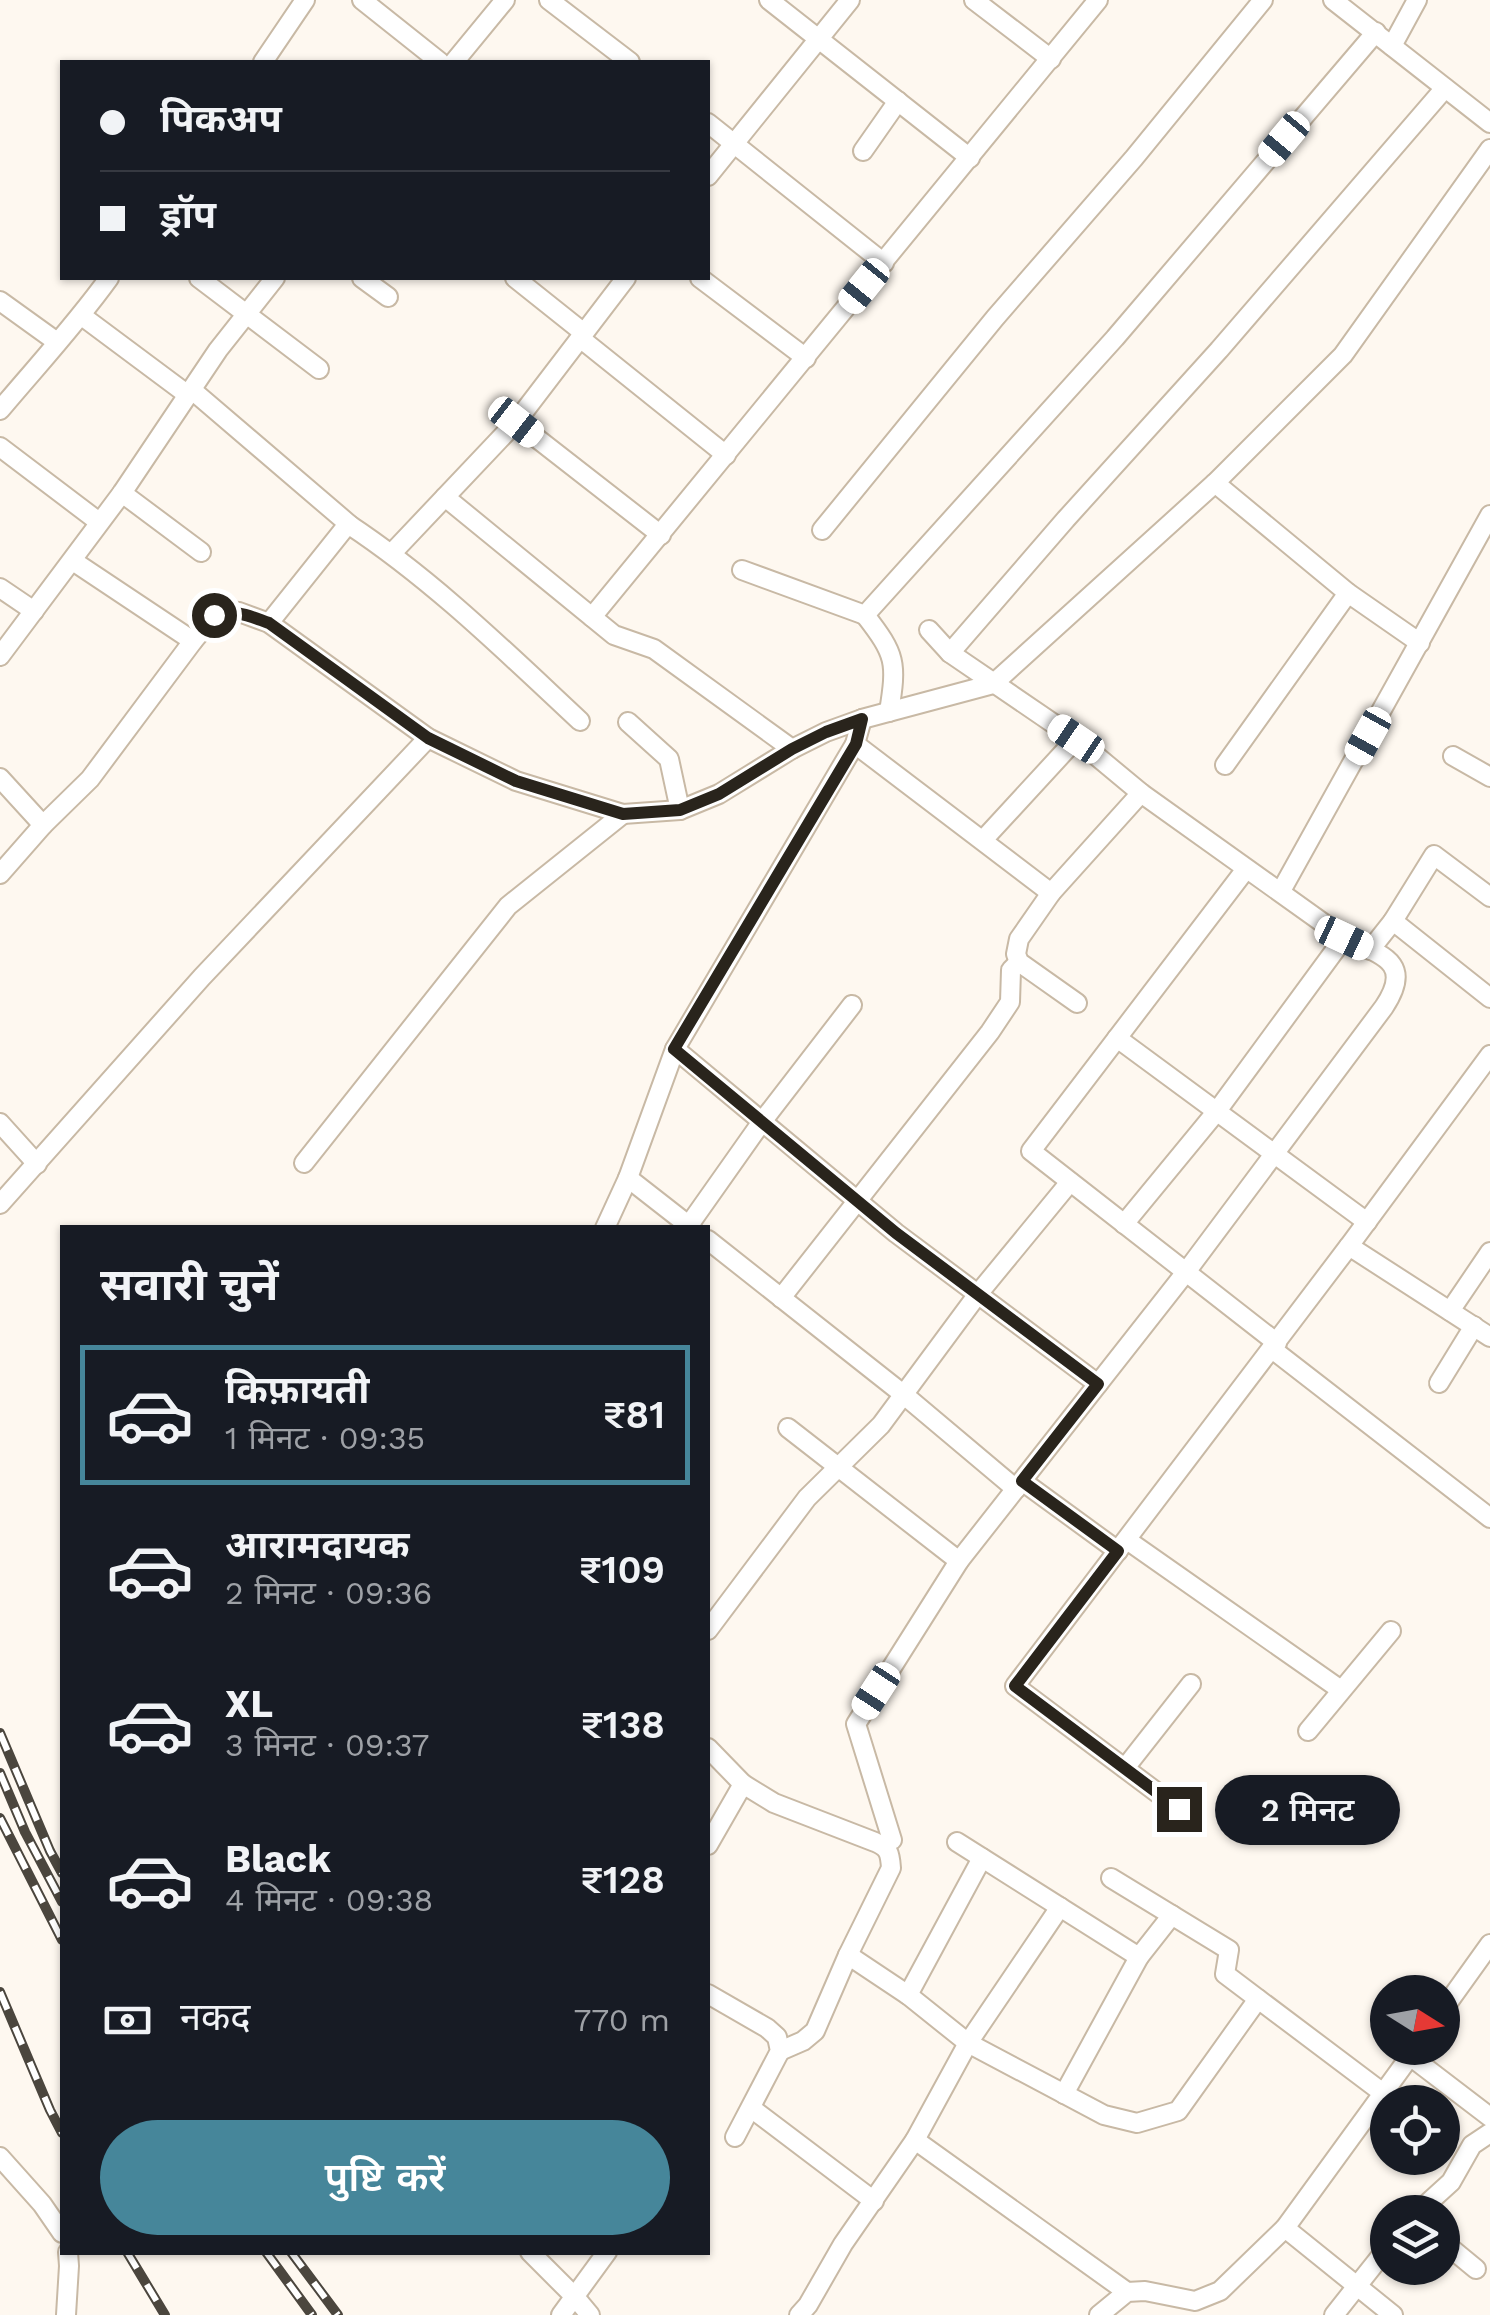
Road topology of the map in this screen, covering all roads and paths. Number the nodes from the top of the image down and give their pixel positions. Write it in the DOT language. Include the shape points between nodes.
graph roads {
  1 [pos="305,0"];
  2 [pos="362,0"];
  3 [pos="505,0"];
  4 [pos="549,0"];
  5 [pos="768,0"];
  6 [pos="850,0"];
  7 [pos="974,0"];
  8 [pos="1098,0"];
  9 [pos="1262,0"];
  10 [pos="1333,0"];
  11 [pos="1417,0"];
  12 [pos="1376,32"];
  13 [pos="819,38"];
  14 [pos="1392,46"];
  15 [pos="1051,58"];
  16 [pos="264,60"];
  17 [pos="437,60"];
  18 [pos="456,60"];
  19 [pos="627,60"];
  20 [pos="1444,88"];
  21 [pos="898,101"];
  22 [pos="1490,123"];
  23 [pos="710,124"];
  24 [pos="734,143"];
  25 [pos="1490,149"];
  26 [pos="863,151"];
  27 [pos="970,158"];
  28 [pos="710,173"];
  29 [pos="884,263"];
  30 [pos="108,280"];
  31 [pos="202,280"];
  32 [pos="274,280"];
  33 [pos="365,280"];
  34 [pos="517,280"];
  35 [pos="624,280"];
  36 [pos="703,280"];
  37 [pos="388,297"];
  38 [pos="0,301"];
  39 [pos="247,314"];
  40 [pos="82,316"];
  41 [pos="582,336"];
  42 [pos="56,342"];
  43 [pos="806,358"];
  44 [pos="320,369"];
  45 [pos="190,392"];
  46 [pos="0,410"];
  47 [pos="516,422"];
  48 [pos="0,447"];
  49 [pos="726,456"];
  50 [pos="1216,483"];
  51 [pos="122,493"];
  52 [pos="446,496"];
  53 [pos="1490,515"];
  54 [pos="99,522"];
  55 [pos="351,526"];
  56 [pos="822,530"];
  57 [pos="661,535"];
  58 [pos="201,552"];
  59 [pos="392,553"];
  60 [pos="72,561"];
  61 [pos="742,570"];
  62 [pos="0,588"];
  63 [pos="1348,593"];
  64 [pos="34,610"];
  65 [pos="866,615"];
  66 [pos="592,618"];
  67 [pos="269,623"];
  68 [pos="929,630"];
  69 [pos="192,640"];
  70 [pos="1420,642"];
  71 [pos="950,653"];
  72 [pos="0,656"];
  73 [pos="993,684"];
  74 [pos="889,712"];
  75 [pos="862,719"];
  76 [pos="580,721"];
  77 [pos="628,722"];
  78 [pos="428,738"];
  79 [pos="1076,739"];
  80 [pos="856,744"];
  81 [pos="792,749"];
  82 [pos="1453,756"];
  83 [pos="1225,765"];
  84 [pos="1490,777"];
  85 [pos="0,778"];
  86 [pos="1141,794"];
  87 [pos="680,810"];
  88 [pos="623,814"];
  89 [pos="43,825"];
  90 [pos="983,840"];
  91 [pos="1246,869"];
  92 [pos="0,874"];
  93 [pos="1281,892"];
  94 [pos="1051,893"];
  95 [pos="1490,896"];
  96 [pos="1392,920"];
  97 [pos="1344,938"];
  98 [pos="1370,950"];
  99 [pos="1020,962"];
  100 [pos="1490,998"];
  101 [pos="1077,1002"];
  102 [pos="852,1005"];
  103 [pos="1117,1038"];
  104 [pos="674,1049"];
  105 [pos="1490,1054"];
  106 [pos="1217,1111"];
  107 [pos="0,1123"];
  108 [pos="761,1123"];
  109 [pos="1274,1152"];
  110 [pos="304,1163"];
  111 [pos="37,1164"];
  112 [pos="628,1178"];
  113 [pos="1070,1182"];
  114 [pos="858,1201"];
  115 [pos="0,1204"];
  116 [pos="1367,1222"];
  117 [pos="1124,1224"];
  118 [pos="606,1225"];
  119 [pos="690,1225"];
  120 [pos="692,1225"];
  121 [pos="710,1246"];
  122 [pos="1349,1246"];
  123 [pos="1490,1252"];
  124 [pos="1186,1272"];
  125 [pos="978,1294"];
  126 [pos="781,1298"];
  127 [pos="1450,1311"];
  128 [pos="1474,1326"];
  129 [pos="1490,1337"];
  130 [pos="1274,1346"];
  131 [pos="1439,1383"];
  132 [pos="1098,1384"];
  133 [pos="903,1394"];
  134 [pos="788,1428"];
  135 [pos="840,1467"];
  136 [pos="1019,1485"];
  137 [pos="1490,1518"];
  138 [pos="1122,1545"];
  139 [pos="959,1561"];
  140 [pos="710,1627"];
  141 [pos="1391,1631"];
  142 [pos="1191,1684"];
  143 [pos="1341,1690"];
  144 [pos="1308,1730"];
  145 [pos="710,1750"];
  146 [pos="1124,1768"];
  147 [pos="743,1784"];
  148 [pos="1179,1809"];
  149 [pos="892,1840"];
  150 [pos="710,1841"];
  151 [pos="957,1842"];
  152 [pos="982,1858"];
  153 [pos="1111,1878"];
  154 [pos="1060,1907"];
  155 [pos="1172,1915"];
  156 [pos="1490,1944"];
  157 [pos="848,1955"];
  158 [pos="1139,1957"];
  159 [pos="1460,1986"];
  160 [pos="908,1994"];
  161 [pos="710,1995"];
  162 [pos="1258,1999"];
  163 [pos="968,2043"];
  164 [pos="780,2051"];
  165 [pos="1429,2065"];
  166 [pos="1372,2085"];
  167 [pos="1064,2094"];
  168 [pos="752,2108"];
  169 [pos="1370,2111"];
  170 [pos="1490,2116"];
  171 [pos="1490,2134"];
  172 [pos="735,2138"];
  173 [pos="914,2140"];
  174 [pos="0,2157"];
  175 [pos="1437,2195"];
  176 [pos="874,2201"];
  177 [pos="1284,2228"];
  178 [pos="60,2230"];
  179 [pos="68,2255"];
  180 [pos="533,2255"];
  181 [pos="605,2255"];
  182 [pos="1460,2255"];
  183 [pos="1370,2269"];
  184 [pos="1476,2269"];
  185 [pos="1356,2285"];
  186 [pos="1126,2292"];
  187 [pos="575,2296"];
  188 [pos="1198,2308"];
  189 [pos="66,2315"];
  190 [pos="561,2315"];
  191 [pos="590,2315"];
  192 [pos="799,2315"];
  193 [pos="1099,2315"];
  194 [pos="1334,2315"];
  195 [pos="1393,2315"];
  1 -- 16 [label="street"];
  2 -- 17 [label="street"];
  3 -- 18 [label="street"];
  4 -- 19 [label="street"];
  5 -- 13 [label="street"];
  6 -- 13 [label="street"];
  7 -- 15 [label="street"];
  8 -- 15 [label="street"];
  9 -- 56 [label="street"];
  10 -- 12 [label="street"];
  11 -- 14 [label="street"];
  12 -- 14 [label="street"];
  12 -- 65 [label="street" via="1115,338"];
  13 -- 21 [label="street"];
  13 -- 24 [label="street"];
  14 -- 20 [label="street"];
  15 -- 27 [label="street"];
  20 -- 22 [label="street"];
  20 -- 71 [label="street"];
  21 -- 26 [label="street"];
  21 -- 27 [label="street"];
  23 -- 24 [label="street"];
  24 -- 28 [label="street"];
  24 -- 29 [label="street"];
  25 -- 50 [label="street" via="1343,354"];
  27 -- 29 [label="street"];
  29 -- 43 [label="street"];
  30 -- 40 [label="street"];
  31 -- 39 [label="street"];
  32 -- 39 [label="street"];
  33 -- 37 [label="street"];
  34 -- 41 [label="street"];
  35 -- 41 [label="street"];
  36 -- 43 [label="street"];
  38 -- 42 [label="street"];
  39 -- 44 [label="street"];
  39 -- 45 [label="street"];
  40 -- 42 [label="street"];
  40 -- 45 [label="street"];
  41 -- 47 [label="street"];
  41 -- 49 [label="street"];
  42 -- 46 [label="street"];
  43 -- 49 [label="street"];
  45 -- 51 [label="street"];
  45 -- 55 [label="street"];
  47 -- 52 [label="street"];
  47 -- 57 [label="street"];
  48 -- 54 [label="street"];
  49 -- 57 [label="street"];
  50 -- 63 [label="street"];
  50 -- 73 [label="street"];
  51 -- 54 [label="street"];
  51 -- 58 [label="street"];
  52 -- 59 [label="street"];
  52 -- 66 [label="street"];
  53 -- 70 [label="street"];
  54 -- 60 [label="street"];
  55 -- 59 [label="street"];
  55 -- 67 [label="street"];
  57 -- 66 [label="street"];
  59 -- 76 [label="street"];
  60 -- 64 [label="street"];
  60 -- 69 [label="street"];
  61 -- 65 [label="street"];
  62 -- 64 [label="street"];
  63 -- 70 [label="street"];
  63 -- 83 [label="street"];
  64 -- 72 [label="street"];
  65 -- 74 [label="street" via="893,662"];
  66 -- 81 [label="street" via="614,635 654,649"];
  67 -- 69 [label="street" via="228,611 214,615"];
  67 -- 78 [label="street"];
  68 -- 71 [label="street"];
  69 -- 89 [label="street" via="90,779"];
  70 -- 93 [label="street"];
  71 -- 73 [label="street"];
  73 -- 74 [label="street"];
  73 -- 79 [label="street"];
  74 -- 75 [label="street"];
  75 -- 80 [label="street"];
  75 -- 81 [label="street"];
  77 -- 87 [label="street" via="669,759"];
  78 -- 88 [label="street" via="516,781"];
  78 -- 111 [label="street"];
  79 -- 86 [label="street"];
  79 -- 90 [label="street"];
  80 -- 90 [label="street"];
  80 -- 104 [label="street"];
  81 -- 87 [label="street"];
  82 -- 84 [label="street"];
  85 -- 89 [label="street"];
  86 -- 91 [label="street"];
  86 -- 94 [label="street"];
  87 -- 88 [label="street"];
  88 -- 110 [label="street" via="508,906"];
  89 -- 92 [label="street"];
  90 -- 94 [label="street"];
  91 -- 93 [label="street"];
  91 -- 103 [label="street"];
  93 -- 97 [label="street"];
  94 -- 99 [label="street" via="1019,940"];
  95 -- 96 [label="street" via="1434,855"];
  96 -- 98 [label="street"];
  96 -- 100 [label="street"];
  97 -- 98 [label="street"];
  97 -- 106 [label="street"];
  98 -- 109 [label="street" via="1394,966 1395,990"];
  99 -- 101 [label="street"];
  99 -- 114 [label="street" via="1011,970 1010,1002 990,1032"];
  102 -- 108 [label="street"];
  103 -- 106 [label="street"];
  103 -- 113 [label="street" via="1031,1152"];
  104 -- 108 [label="street"];
  104 -- 112 [label="street"];
  105 -- 116 [label="street"];
  106 -- 109 [label="street"];
  106 -- 117 [label="street"];
  107 -- 111 [label="street"];
  108 -- 114 [label="street"];
  108 -- 120 [label="street"];
  109 -- 116 [label="street"];
  109 -- 124 [label="street"];
  111 -- 115 [label="street"];
  112 -- 118 [label="street"];
  112 -- 119 [label="street"];
  113 -- 117 [label="street"];
  113 -- 125 [label="street"];
  114 -- 125 [label="street"];
  114 -- 126 [label="street"];
  116 -- 122 [label="street"];
  117 -- 124 [label="street"];
  121 -- 126 [label="street"];
  122 -- 127 [label="street"];
  122 -- 130 [label="street"];
  123 -- 127 [label="street"];
  124 -- 130 [label="street"];
  124 -- 132 [label="street"];
  125 -- 132 [label="street"];
  125 -- 133 [label="street"];
  126 -- 133 [label="street"];
  127 -- 128 [label="street"];
  128 -- 129 [label="street"];
  128 -- 131 [label="street"];
  130 -- 137 [label="street"];
  130 -- 138 [label="street"];
  132 -- 136 [label="street"];
  133 -- 135 [label="street"];
  133 -- 136 [label="street"];
  134 -- 135 [label="street"];
  135 -- 139 [label="street"];
  135 -- 140 [label="street" via="807,1498"];
  136 -- 138 [label="street"];
  136 -- 139 [label="street"];
  138 -- 143 [label="street"];
  138 -- 146 [label="street" via="1015,1686"];
  139 -- 149 [label="street" via="856,1724"];
  141 -- 143 [label="street"];
  142 -- 146 [label="street"];
  143 -- 144 [label="street"];
  145 -- 147 [label="street"];
  146 -- 148 [label="street"];
  147 -- 150 [label="street"];
  147 -- 157 [label="street" via="890,1853 891,1868"];
  151 -- 152 [label="street"];
  152 -- 154 [label="street"];
  152 -- 160 [label="street"];
  153 -- 155 [label="street"];
  154 -- 158 [label="street"];
  154 -- 163 [label="street"];
  155 -- 158 [label="street"];
  155 -- 162 [label="street" via="1228,1950 1225,1974"];
  156 -- 159 [label="street"];
  157 -- 160 [label="street"];
  157 -- 164 [label="street" via="815,2030"];
  158 -- 167 [label="street"];
  160 -- 163 [label="street"];
  161 -- 164 [label="street" via="767,2028"];
  162 -- 166 [label="street"];
  162 -- 167 [label="street" via="1178,2111 1137,2123"];
  163 -- 167 [label="street"];
  163 -- 173 [label="street"];
  164 -- 168 [label="street"];
  165 -- 170 [label="street"];
  168 -- 172 [label="street"];
  168 -- 176 [label="street"];
  169 -- 177 [label="street"];
  171 -- 175 [label="street" via="1472,2145"];
  173 -- 176 [label="street"];
  173 -- 186 [label="street"];
  174 -- 178 [label="street"];
  176 -- 192 [label="street"];
  177 -- 185 [label="street"];
  177 -- 188 [label="street"];
  179 -- 189 [label="street"];
  180 -- 187 [label="street"];
  181 -- 187 [label="street"];
  182 -- 184 [label="street"];
  183 -- 185 [label="street"];
  185 -- 194 [label="street"];
  185 -- 195 [label="street"];
  186 -- 188 [label="street" via="1145,2291"];
  186 -- 193 [label="street"];
  187 -- 190 [label="street"];
  187 -- 191 [label="street"];
}
